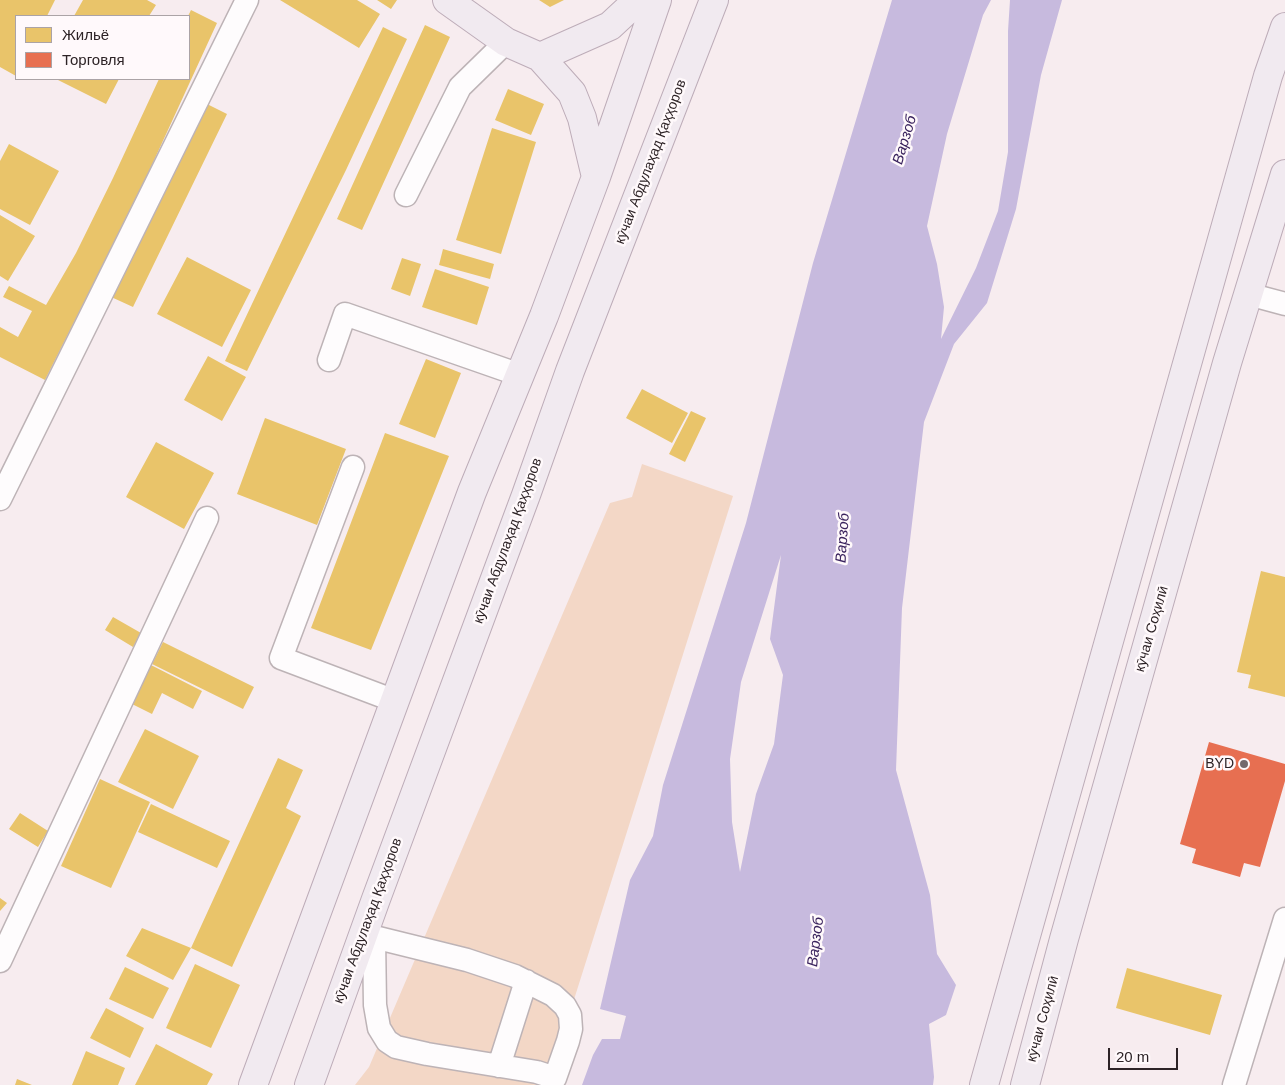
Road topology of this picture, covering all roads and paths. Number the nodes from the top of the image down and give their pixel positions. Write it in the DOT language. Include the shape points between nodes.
graph roads {
  1 [pos="247,0"];
  2 [pos="447,0"];
  3 [pos="638,0"];
  4 [pos="657,0"];
  5 [pos="714,0"];
  6 [pos="1285,27"];
  7 [pos="506,42"];
  8 [pos="540,57"];
  9 [pos="1285,174"];
  10 [pos="596,177"];
  11 [pos="406,195"];
  12 [pos="1248,294"];
  13 [pos="1285,304"];
  14 [pos="329,360"];
  15 [pos="520,375"];
  16 [pos="353,467"];
  17 [pos="0,499"];
  18 [pos="207,518"];
  19 [pos="395,701"];
  20 [pos="1285,919"];
  21 [pos="0,961"];
  22 [pos="526,982"];
  23 [pos="499,1066"];
  24 [pos="554,1081"];
  25 [pos="253,1085"];
  26 [pos="310,1085"];
  27 [pos="984,1085"];
  28 [pos="1025,1085"];
  29 [pos="1234,1085"];
  1 -- 17 [label="street"];
  2 -- 7 [label="main road"];
  3 -- 8 [label="main road" via="610,26"];
  4 -- 10 [label="main road"];
  5 -- 26 [label="main road, кӯчаи Абдулаҳад Қаҳҳоров" via="570,370"];
  6 -- 27 [label="main road" via="1265,86"];
  7 -- 8 [label="main road"];
  7 -- 11 [label="street" via="460,87"];
  8 -- 10 [label="main road" via="572,93 582,118"];
  9 -- 12 [label="main road, кӯчаи Соҳилӣ"];
  10 -- 15 [label="main road"];
  12 -- 13 [label="street"];
  12 -- 28 [label="main road, кӯчаи Соҳилӣ"];
  14 -- 15 [label="street" via="345,314"];
  15 -- 19 [label="main road" via="472,492"];
  16 -- 19 [label="street" via="281,658"];
  18 -- 21 [label="street"];
  19 -- 25 [label="main road"];
  20 -- 29 [label="street"];
  22 -- 23 [label="street"];
  22 -- 23 [label="street" via="467,960 374,937 375,1005 379,1028 387,1041 396,1047"];
  22 -- 24 [label="street" via="554,996 570,1016 571,1029"];
  23 -- 24 [label="street" via="537,1072"];
}
